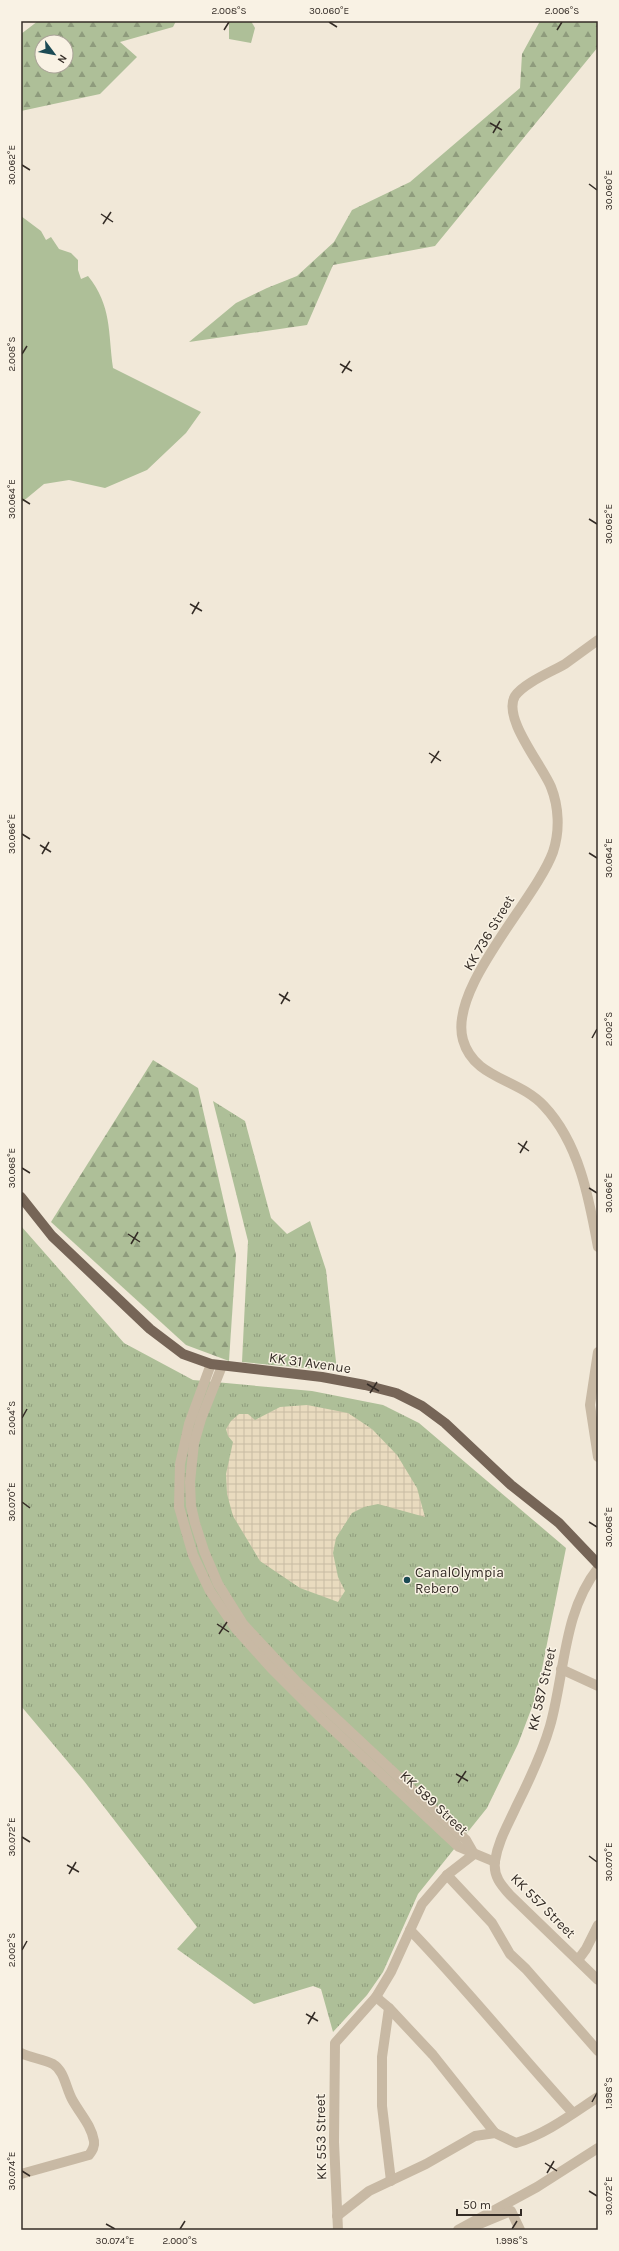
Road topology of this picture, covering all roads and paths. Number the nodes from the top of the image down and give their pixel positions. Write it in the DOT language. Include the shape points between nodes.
graph roads {
  1 [pos="598,640"];
  2 [pos="21,1197"];
  3 [pos="598,1247"];
  4 [pos="598,1356"];
  5 [pos="211,1364"];
  6 [pos="222,1366"];
  7 [pos="598,1456"];
  8 [pos="598,1564"];
  9 [pos="598,1568"];
  10 [pos="561,1670"];
  11 [pos="598,1686"];
  12 [pos="474,1854"];
  13 [pos="495,1862"];
  14 [pos="447,1875"];
  15 [pos="598,1925"];
  16 [pos="410,1930"];
  17 [pos="578,1960"];
  18 [pos="598,1980"];
  19 [pos="376,1997"];
  20 [pos="388,2008"];
  21 [pos="598,2050"];
  22 [pos="21,2053"];
  23 [pos="598,2097"];
  24 [pos="573,2113"];
  25 [pos="495,2133"];
  26 [pos="598,2148"];
  27 [pos="21,2174"];
  28 [pos="391,2181"];
  29 [pos="338,2216"];
  30 [pos="338,2230"];
  31 [pos="458,2230"];
  32 [pos="474,2230"];
  33 [pos="520,2230"];
  1 -- 3 [label="street, KK 736 Street" via="521,690 512,704 513,717 551,786 558,815 558,834 545,869 473,985 463,1012 461,1026 468,1054 479,1066 530,1093 554,1117 563,1131 582,1178"];
  2 -- 5 [label="main road, KK 31 Avenue" via="52,1236 150,1329 183,1354"];
  4 -- 7 [label="street" via="590,1405"];
  5 -- 6 [label="main road, KK 31 Avenue"];
  5 -- 12 [label="street, KK 589 Street" via="189,1424 180,1464 179,1507 193,1555 210,1591 236,1629 270,1668 459,1847"];
  6 -- 8 [label="main road, KK 31 Avenue" via="365,1385 396,1393 422,1406 445,1423 511,1485 559,1523"];
  6 -- 12 [label="street, KK 589 Street" via="194,1443 190,1482 190,1506 204,1551 218,1584 243,1624 296,1681 466,1840"];
  9 -- 10 [label="street, KK 587 Street" via="588,1580 578,1601"];
  10 -- 11 [label="street"];
  10 -- 13 [label="street, KK 587 Street" via="550,1727 501,1838"];
  12 -- 13 [label="street"];
  12 -- 14 [label="street"];
  13 -- 17 [label="street, KK 557 Street" via="497,1880 510,1896"];
  14 -- 16 [label="street" via="422,1904"];
  14 -- 21 [label="street" via="492,1923 510,1954"];
  15 -- 17 [label="street"];
  16 -- 19 [label="street" via="391,1972"];
  16 -- 24 [label="street" via="481,2006"];
  17 -- 18 [label="street, KK 557 Street"];
  19 -- 20 [label="street"];
  19 -- 29 [label="street, KK 553 Street" via="335,2043 334,2142"];
  20 -- 25 [label="street" via="433,2055"];
  20 -- 28 [label="street" via="382,2057 382,2106"];
  22 -- 27 [label="street" via="52,2064 60,2070 72,2101 86,2119 94,2143 93,2150 88,2155"];
  23 -- 24 [label="street"];
  24 -- 25 [label="street" via="546,2130 516,2143"];
  25 -- 28 [label="street" via="475,2136"];
  26 -- 31 [label="street" via="537,2187"];
  28 -- 29 [label="street" via="369,2191"];
  29 -- 30 [label="street, KK 553 Street"];
  32 -- 33 [label="street" via="472,2227 511,2211"];
}
